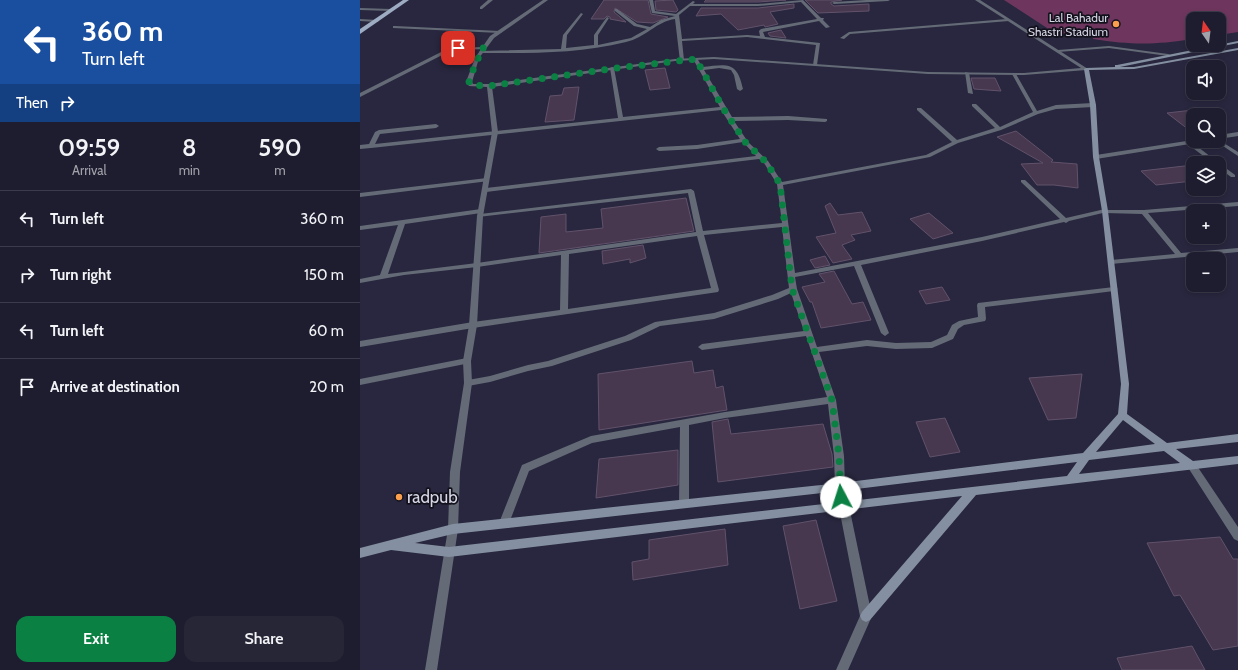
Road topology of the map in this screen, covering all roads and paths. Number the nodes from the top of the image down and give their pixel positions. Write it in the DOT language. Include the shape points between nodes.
graph roads {
  1 [pos="406,0"];
  2 [pos="492,0"];
  3 [pos="546,0"];
  4 [pos="651,0"];
  5 [pos="695,0"];
  6 [pos="888,0"];
  7 [pos="977,0"];
  8 [pos="834,3"];
  9 [pos="690,5"];
  10 [pos="481,8"];
  11 [pos="360,9"];
  12 [pos="391,10"];
  13 [pos="616,10"];
  14 [pos="581,14"];
  15 [pos="677,16"];
  16 [pos="607,18"];
  17 [pos="822,19"];
  18 [pos="360,20"];
  19 [pos="377,20"];
  20 [pos="1007,20"];
  21 [pos="395,27"];
  22 [pos="828,27"];
  23 [pos="651,28"];
  24 [pos="360,32"];
  25 [pos="500,32"];
  26 [pos="763,37"];
  27 [pos="842,38"];
  28 [pos="680,40"];
  29 [pos="1237,42"];
  30 [pos="596,46"];
  31 [pos="1238,49"];
  32 [pos="483,50"];
  33 [pos="563,51"];
  34 [pos="1058,51"];
  35 [pos="1168,55"];
  36 [pos="696,59"];
  37 [pos="682,60"];
  38 [pos="815,65"];
  39 [pos="612,68"];
  40 [pos="1110,68"];
  41 [pos="701,69"];
  42 [pos="1086,69"];
  43 [pos="967,74"];
  44 [pos="1014,74"];
  45 [pos="489,86"];
  46 [pos="740,89"];
  47 [pos="971,93"];
  48 [pos="360,95"];
  49 [pos="974,105"];
  50 [pos="1093,105"];
  51 [pos="723,108"];
  52 [pos="919,109"];
  53 [pos="1036,113"];
  54 [pos="622,119"];
  55 [pos="731,120"];
  56 [pos="825,120"];
  57 [pos="436,126"];
  58 [pos="999,129"];
  59 [pos="495,132"];
  60 [pos="1238,134"];
  61 [pos="1226,136"];
  62 [pos="745,140"];
  63 [pos="956,142"];
  64 [pos="1186,142"];
  65 [pos="371,146"];
  66 [pos="1226,146"];
  67 [pos="360,147"];
  68 [pos="1196,148"];
  69 [pos="659,149"];
  70 [pos="1238,154"];
  71 [pos="1207,156"];
  72 [pos="761,157"];
  73 [pos="1096,157"];
  74 [pos="1226,170"];
  75 [pos="1233,176"];
  76 [pos="486,180"];
  77 [pos="1023,181"];
  78 [pos="780,184"];
  79 [pos="486,190"];
  80 [pos="360,195"];
  81 [pos="1238,204"];
  82 [pos="1105,211"];
  83 [pos="1144,212"];
  84 [pos="480,214"];
  85 [pos="1066,221"];
  86 [pos="402,222"];
  87 [pos="784,225"];
  88 [pos="360,228"];
  89 [pos="700,234"];
  90 [pos="1238,250"];
  91 [pos="564,253"];
  92 [pos="1180,256"];
  93 [pos="1111,262"];
  94 [pos="857,264"];
  95 [pos="477,265"];
  96 [pos="791,276"];
  97 [pos="383,277"];
  98 [pos="360,281"];
  99 [pos="792,289"];
  100 [pos="1114,289"];
  101 [pos="564,312"];
  102 [pos="474,325"];
  103 [pos="809,333"];
  104 [pos="885,333"];
  105 [pos="360,344"];
  106 [pos="702,347"];
  107 [pos="815,350"];
  108 [pos="467,361"];
  109 [pos="360,382"];
  110 [pos="468,384"];
  111 [pos="832,400"];
  112 [pos="1122,415"];
  113 [pos="685,422"];
  114 [pos="1238,438"];
  115 [pos="1167,448"];
  116 [pos="1085,458"];
  117 [pos="1238,460"];
  118 [pos="1192,466"];
  119 [pos="1070,479"];
  120 [pos="840,487"];
  121 [pos="972,492"];
  122 [pos="684,504"];
  123 [pos="843,507"];
  124 [pos="504,523"];
  125 [pos="453,529"];
  126 [pos="1238,536"];
  127 [pos="389,546"];
  128 [pos="449,552"];
  129 [pos="360,553"];
  130 [pos="866,616"];
  131 [pos="431,670"];
  132 [pos="842,670"];
  1 -- 12 [label="main road"];
  2 -- 10 [label="street"];
  3 -- 25 [label="street"];
  4 -- 15 [label="street" via="653,12"];
  5 -- 9 [label="street"];
  6 -- 8 [label="street"];
  7 -- 20 [label="street"];
  9 -- 15 [label="street"];
  9 -- 17 [label="street" via="758,5 802,1"];
  11 -- 12 [label="street"];
  12 -- 19 [label="main road"];
  13 -- 23 [label="street" via="636,24"];
  14 -- 33 [label="street" via="565,35"];
  15 -- 23 [label="street" via="665,18"];
  15 -- 28 [label="street"];
  16 -- 30 [label="street" via="596,35"];
  17 -- 22 [label="street"];
  17 -- 26 [label="street" via="763,30"];
  18 -- 19 [label="street"];
  19 -- 24 [label="main road"];
  20 -- 27 [label="street" via="849,33"];
  20 -- 34 [label="street"];
  21 -- 25 [label="street"];
  23 -- 30 [label="street" via="632,40"];
  25 -- 32 [label="street" via="492,37"];
  26 -- 28 [label="street"];
  26 -- 38 [label="street" via="816,43"];
  28 -- 37 [label="street"];
  29 -- 35 [label="main road"];
  30 -- 33 [label="street"];
  31 -- 40 [label="main road" via="1134,68"];
  32 -- 33 [label="street"];
  32 -- 45 [label="street" via="477,58 469,82 471,85"];
  32 -- 48 [label="street" via="451,49"];
  34 -- 35 [label="lane" via="1110,47"];
  34 -- 42 [label="street"];
  35 -- 40 [label="main road"];
  36 -- 37 [label="street"];
  36 -- 38 [label="street"];
  36 -- 41 [label="street"];
  37 -- 39 [label="street"];
  38 -- 43 [label="street"];
  39 -- 45 [label="street"];
  39 -- 54 [label="street"];
  40 -- 42 [label="main road"];
  41 -- 46 [label="street" via="724,67 734,70"];
  41 -- 51 [label="street"];
  42 -- 44 [label="street"];
  42 -- 50 [label="main road"];
  43 -- 44 [label="street"];
  43 -- 47 [label="street"];
  44 -- 53 [label="street"];
  45 -- 59 [label="street"];
  49 -- 58 [label="street"];
  50 -- 53 [label="street" via="1056,107"];
  50 -- 73 [label="main road"];
  51 -- 54 [label="street"];
  51 -- 55 [label="street"];
  52 -- 63 [label="street"];
  53 -- 58 [label="street"];
  54 -- 59 [label="street"];
  55 -- 56 [label="street"];
  55 -- 62 [label="street"];
  57 -- 65 [label="street" via="379,132"];
  58 -- 63 [label="street"];
  59 -- 65 [label="street"];
  59 -- 76 [label="street"];
  60 -- 61 [label="street"];
  62 -- 69 [label="street"];
  62 -- 72 [label="street"];
  63 -- 78 [label="street" via="918,159"];
  64 -- 73 [label="street"];
  65 -- 67 [label="street"];
  66 -- 70 [label="lane"];
  68 -- 71 [label="lane"];
  72 -- 78 [label="street"];
  72 -- 79 [label="street"];
  73 -- 82 [label="main road"];
  74 -- 75 [label="lane"];
  76 -- 79 [label="street"];
  76 -- 80 [label="street"];
  77 -- 85 [label="street"];
  78 -- 87 [label="street"];
  79 -- 84 [label="street"];
  81 -- 83 [label="lane"];
  82 -- 83 [label="lane"];
  82 -- 85 [label="street"];
  82 -- 93 [label="main road"];
  83 -- 92 [label="lane"];
  84 -- 86 [label="street"];
  84 -- 89 [label="street" via="691,191"];
  84 -- 95 [label="street"];
  85 -- 94 [label="street"];
  86 -- 88 [label="street"];
  86 -- 97 [label="street"];
  87 -- 89 [label="street"];
  87 -- 96 [label="street"];
  89 -- 91 [label="street"];
  89 -- 101 [label="street" via="715,290"];
  90 -- 92 [label="lane"];
  91 -- 95 [label="street"];
  91 -- 101 [label="street"];
  92 -- 93 [label="lane"];
  93 -- 100 [label="main road"];
  94 -- 96 [label="street"];
  94 -- 104 [label="street"];
  95 -- 97 [label="street"];
  95 -- 102 [label="street"];
  96 -- 99 [label="street"];
  97 -- 98 [label="street"];
  99 -- 103 [label="street"];
  99 -- 110 [label="street" via="714,316 658,324 628,338 549,364"];
  100 -- 107 [label="street" via="981,305 982,318 962,322 955,327 950,337 932,345 896,346 867,343"];
  100 -- 112 [label="main road" via="1124,384"];
  101 -- 102 [label="street"];
  102 -- 105 [label="street"];
  102 -- 108 [label="street"];
  103 -- 106 [label="street"];
  103 -- 107 [label="street"];
  107 -- 111 [label="street"];
  108 -- 109 [label="street"];
  108 -- 110 [label="street"];
  110 -- 125 [label="street" via="455,472"];
  111 -- 113 [label="street"];
  111 -- 120 [label="street"];
  112 -- 115 [label="main road"];
  112 -- 116 [label="main road"];
  113 -- 122 [label="street"];
  113 -- 124 [label="street" via="591,440 525,468"];
  114 -- 115 [label="main road"];
  115 -- 116 [label="main road"];
  115 -- 118 [label="main road"];
  116 -- 119 [label="main road"];
  116 -- 120 [label="main road"];
  117 -- 118 [label="main road"];
  118 -- 119 [label="main road"];
  118 -- 126 [label="street"];
  119 -- 121 [label="main road"];
  120 -- 122 [label="main road"];
  120 -- 123 [label="street"];
  121 -- 123 [label="main road"];
  121 -- 130 [label="main road"];
  122 -- 124 [label="main road"];
  123 -- 128 [label="main road"];
  123 -- 130 [label="street"];
  124 -- 125 [label="main road"];
  125 -- 127 [label="main road"];
  125 -- 128 [label="street"];
  127 -- 128 [label="main road"];
  127 -- 129 [label="main road"];
  128 -- 131 [label="street"];
  130 -- 132 [label="street"];
}
